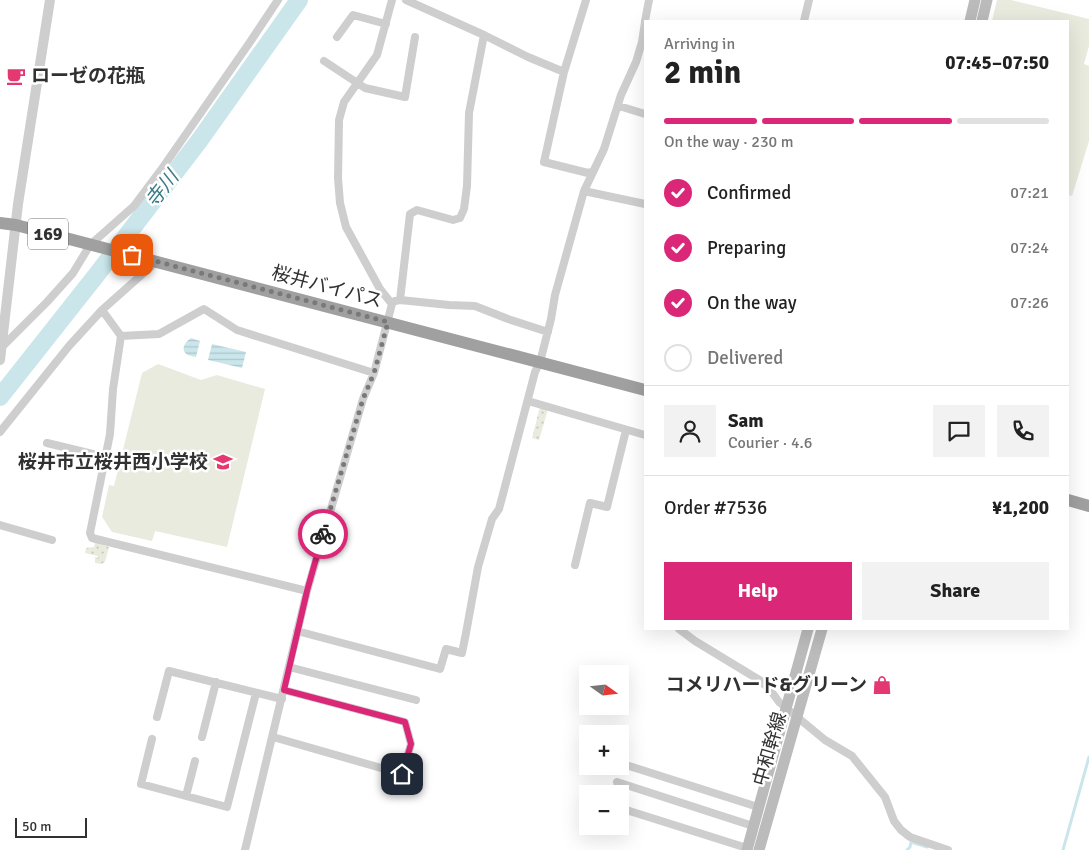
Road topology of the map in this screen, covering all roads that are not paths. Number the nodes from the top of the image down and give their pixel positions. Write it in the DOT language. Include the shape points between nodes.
graph roads {
  1 [pos="50,0"];
  2 [pos="278,0"];
  3 [pos="392,0"];
  4 [pos="406,0"];
  5 [pos="586,0"];
  6 [pos="649,0"];
  7 [pos="809,0"];
  8 [pos="975,0"];
  9 [pos="987,0"];
  10 [pos="645,20"];
  11 [pos="804,20"];
  12 [pos="970,20"];
  13 [pos="982,20"];
  14 [pos="386,24"];
  15 [pos="644,29"];
  16 [pos="484,35"];
  17 [pos="337,37"];
  18 [pos="415,37"];
  19 [pos="324,61"];
  20 [pos="564,72"];
  21 [pos="356,83"];
  22 [pos="619,106"];
  23 [pos="644,114"];
  24 [pos="592,172"];
  25 [pos="584,192"];
  26 [pos="644,204"];
  27 [pos="0,223"];
  28 [pos="16,225"];
  29 [pos="93,245"];
  30 [pos="153,261"];
  31 [pos="400,300"];
  32 [pos="392,304"];
  33 [pos="102,310"];
  34 [pos="388,322"];
  35 [pos="548,332"];
  36 [pos="121,336"];
  37 [pos="1,352"];
  38 [pos="540,362"];
  39 [pos="374,373"];
  40 [pos="644,390"];
  41 [pos="528,401"];
  42 [pos="626,430"];
  43 [pos="0,432"];
  44 [pos="644,435"];
  45 [pos="47,443"];
  46 [pos="105,457"];
  47 [pos="1069,500"];
  48 [pos="1089,506"];
  49 [pos="0,525"];
  50 [pos="52,540"];
  51 [pos="575,565"];
  52 [pos="307,591"];
  53 [pos="680,630"];
  54 [pos="808,630"];
  55 [pos="822,630"];
  56 [pos="297,631"];
  57 [pos="289,667"];
  58 [pos="216,682"];
  59 [pos="284,690"];
  60 [pos="256,693"];
  61 [pos="282,699"];
  62 [pos="416,700"];
  63 [pos="786,707"];
  64 [pos="797,716"];
  65 [pos="157,717"];
  66 [pos="202,737"];
  67 [pos="273,737"];
  68 [pos="152,738"];
  69 [pos="195,761"];
  70 [pos="629,766"];
  71 [pos="617,782"];
  72 [pos="186,796"];
  73 [pos="758,807"];
  74 [pos="629,811"];
  75 [pos="753,826"];
  76 [pos="747,849"];
  77 [pos="245,850"];
  78 [pos="759,850"];
  79 [pos="948,850"];
  1 -- 28 [label="street"];
  2 -- 29 [label="street" via="134,206"];
  3 -- 14 [label="street"];
  4 -- 16 [label="street"];
  5 -- 20 [label="street"];
  6 -- 10 [label="street"];
  7 -- 11 [label="street"];
  8 -- 12 [label="main road"];
  9 -- 13 [label="main road"];
  14 -- 17 [label="street" via="353,15"];
  14 -- 21 [label="street" via="377,54"];
  15 -- 22 [label="street" via="636,62"];
  16 -- 20 [label="street"];
  16 -- 31 [label="street" via="469,113 464,209 460,218 453,220 417,210 410,214"];
  18 -- 21 [label="street" via="405,97"];
  19 -- 21 [label="street"];
  20 -- 24 [label="street" via="544,162"];
  21 -- 32 [label="street" via="344,102 339,120 340,203 346,227 380,290"];
  22 -- 23 [label="street"];
  22 -- 24 [label="street"];
  24 -- 25 [label="street"];
  25 -- 26 [label="street"];
  25 -- 35 [label="street"];
  27 -- 28 [label="highway, 桜井バイパス / 169"];
  28 -- 29 [label="highway, 桜井バイパス / 169"];
  28 -- 37 [label="street"];
  29 -- 30 [label="highway, 桜井バイパス / 169"];
  29 -- 37 [label="street" via="73,273"];
  30 -- 33 [label="street"];
  30 -- 34 [label="highway, 桜井バイパス / 169"];
  31 -- 32 [label="street"];
  31 -- 35 [label="street" via="475,306"];
  32 -- 34 [label="street"];
  33 -- 36 [label="street"];
  33 -- 43 [label="street"];
  34 -- 38 [label="highway, 桜井バイパス / 169"];
  34 -- 39 [label="street"];
  35 -- 38 [label="street"];
  36 -- 39 [label="street" via="158,334 204,309 237,330"];
  36 -- 46 [label="street"];
  38 -- 40 [label="highway, 桜井バイパス / 169"];
  38 -- 41 [label="street"];
  39 -- 52 [label="street" via="363,399"];
  41 -- 42 [label="street"];
  41 -- 56 [label="street" via="499,508 492,519 478,567 462,653 446,649 440,669"];
  42 -- 44 [label="street"];
  42 -- 51 [label="street" via="608,507 590,503"];
  45 -- 46 [label="street"];
  46 -- 52 [label="street" via="90,533 92,538"];
  47 -- 48 [label="highway"];
  49 -- 50 [label="street"];
  52 -- 56 [label="street"];
  53 -- 63 [label="street" via="761,682"];
  54 -- 63 [label="main road, 中和幹線"];
  55 -- 64 [label="main road, 中和幹線"];
  56 -- 57 [label="street"];
  57 -- 59 [label="street"];
  57 -- 62 [label="street"];
  58 -- 60 [label="street"];
  58 -- 65 [label="street" via="169,671"];
  58 -- 66 [label="street"];
  59 -- 61 [label="street"];
  59 -- 67 [label="street" via="405,722 411,744 402,774"];
  60 -- 61 [label="street"];
  60 -- 72 [label="street" via="227,807"];
  61 -- 67 [label="street"];
  63 -- 64 [label="street"];
  63 -- 73 [label="main road, 中和幹線"];
  64 -- 78 [label="main road, 中和幹線"];
  64 -- 79 [label="street" via="825,740 852,756 885,797 894,821 905,834"];
  67 -- 77 [label="street"];
  68 -- 72 [label="street" via="141,784"];
  69 -- 72 [label="street"];
  70 -- 73 [label="street"];
  71 -- 75 [label="street"];
  73 -- 75 [label="main road, 中和幹線"];
  74 -- 76 [label="street"];
  75 -- 76 [label="main road, 中和幹線"];
}
